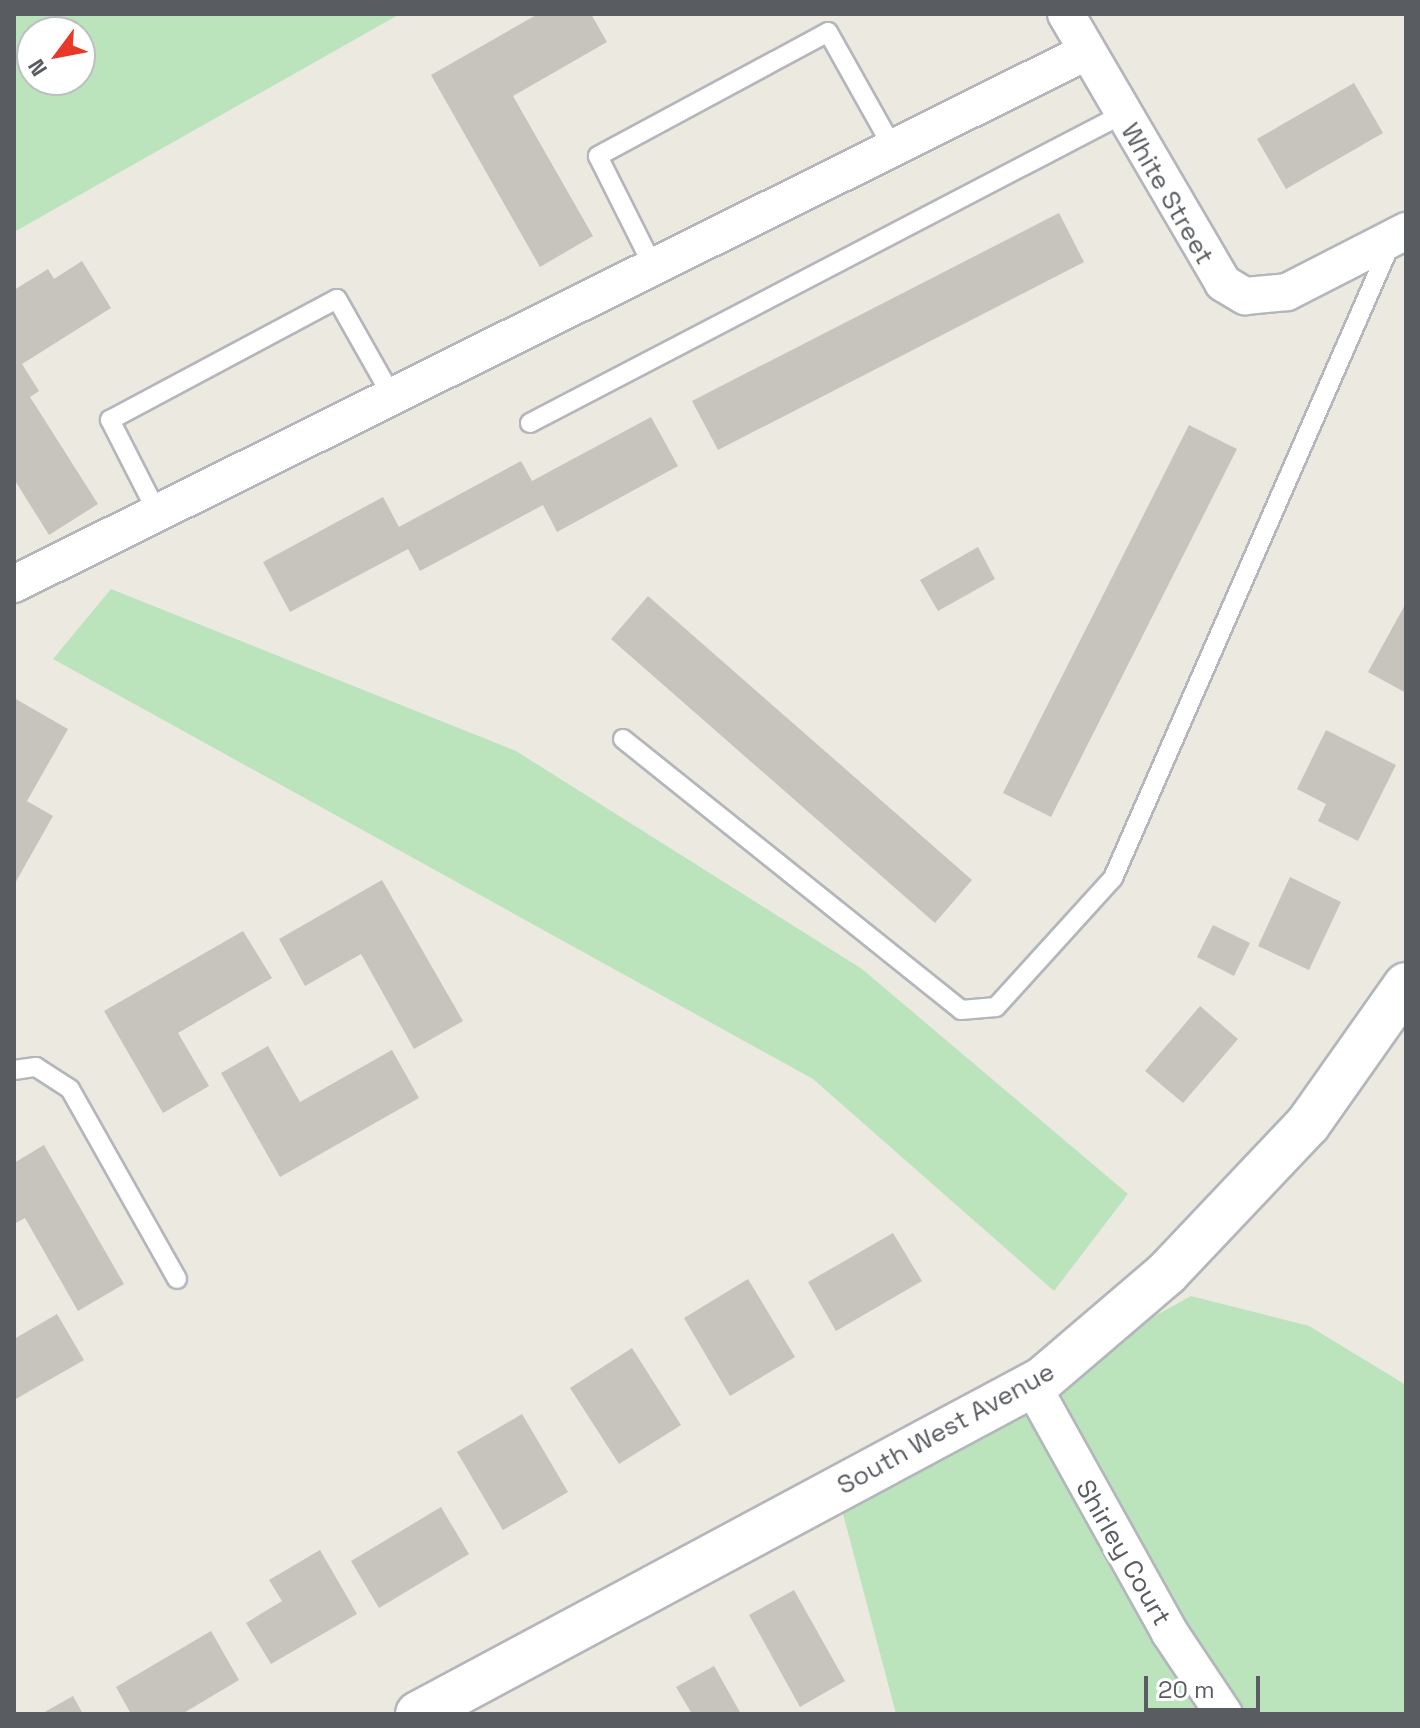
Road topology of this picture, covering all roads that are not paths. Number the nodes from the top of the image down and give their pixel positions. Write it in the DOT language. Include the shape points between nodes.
graph roads {
  1 [pos="1066,14"];
  2 [pos="1086,52"];
  3 [pos="1121,115"];
  4 [pos="893,148"];
  5 [pos="1400,234"];
  6 [pos="654,268"];
  7 [pos="393,398"];
  8 [pos="530,423"];
  9 [pos="159,516"];
  10 [pos="14,584"];
  11 [pos="623,739"];
  12 [pos="1406,985"];
  13 [pos="14,1070"];
  14 [pos="177,1279"];
  15 [pos="1032,1385"];
  16 [pos="418,1714"];
  17 [pos="1224,1714"];
  1 -- 2 [label="street, White Street"];
  2 -- 3 [label="street, White Street"];
  2 -- 4 [label="street"];
  3 -- 5 [label="street, White Street" via="1210,270 1245,296 1287,292"];
  3 -- 8 [label="lane"];
  4 -- 6 [label="street"];
  4 -- 6 [label="lane" via="828,32 598,156"];
  5 -- 11 [label="lane" via="1113,878 996,1007 961,1010"];
  6 -- 7 [label="street"];
  7 -- 9 [label="street"];
  7 -- 9 [label="lane" via="337,299 110,420"];
  9 -- 10 [label="street"];
  12 -- 15 [label="street, South West Avenue" via="1297,1135 1167,1273 1097,1339"];
  13 -- 14 [label="lane" via="36,1067 70,1089"];
  15 -- 16 [label="street, South West Avenue"];
  15 -- 17 [label="street, Shirley Court" via="1170,1633"];
}
